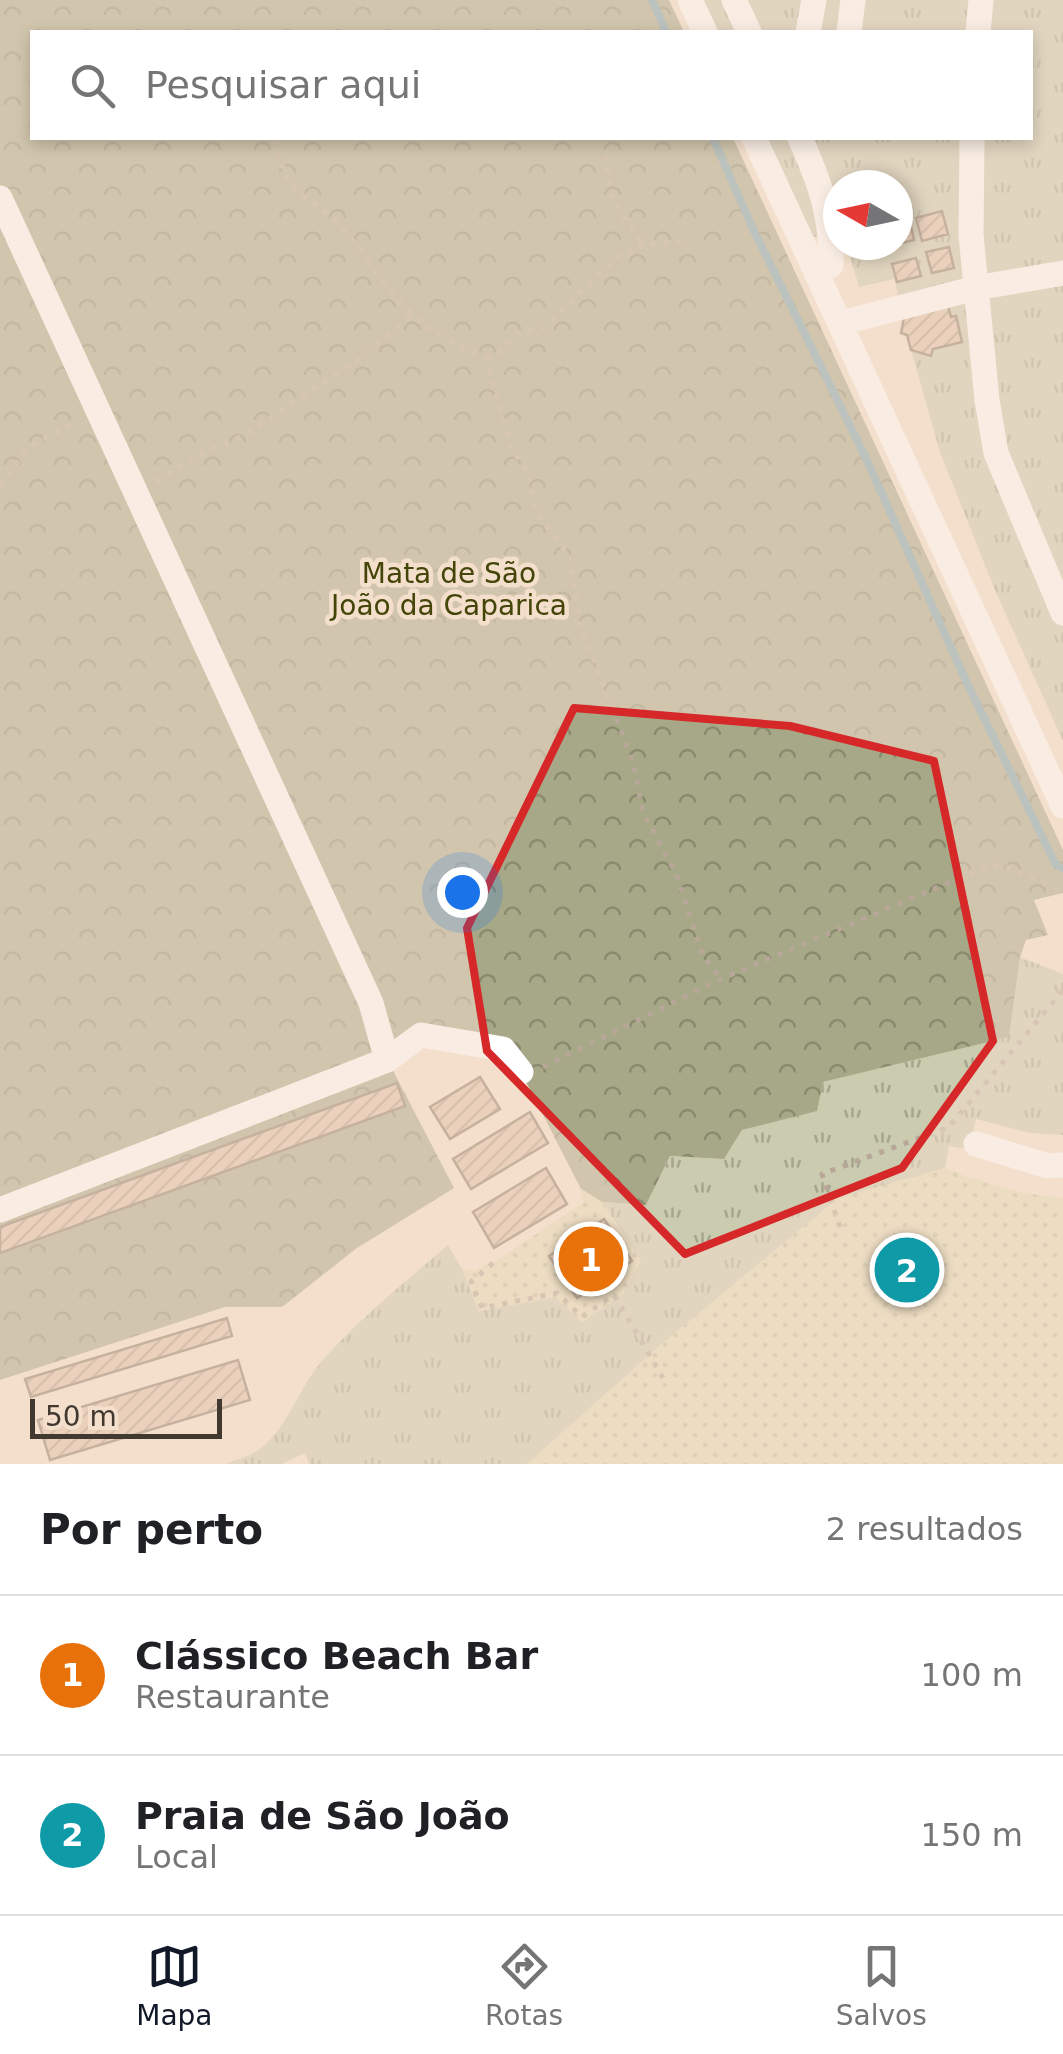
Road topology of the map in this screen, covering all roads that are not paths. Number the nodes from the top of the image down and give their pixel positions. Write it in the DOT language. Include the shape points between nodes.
graph roads {
  1 [pos="690,0"];
  2 [pos="734,0"];
  3 [pos="814,0"];
  4 [pos="853,0"];
  5 [pos="981,0"];
  6 [pos="704,30"];
  7 [pos="747,30"];
  8 [pos="808,30"];
  9 [pos="849,30"];
  10 [pos="978,30"];
  11 [pos="755,140"];
  12 [pos="801,140"];
  13 [pos="972,140"];
  14 [pos="0,198"];
  15 [pos="816,272"];
  16 [pos="1063,273"];
  17 [pos="976,288"];
  18 [pos="841,322"];
  19 [pos="1062,606"];
  20 [pos="1063,806"];
  21 [pos="388,1060"];
  22 [pos="521,1072"];
  23 [pos="976,1144"];
  24 [pos="1063,1165"];
  25 [pos="0,1210"];
  1 -- 6 [label="street"];
  2 -- 7 [label="street"];
  3 -- 8 [label="street"];
  4 -- 9 [label="street"];
  5 -- 10 [label="street"];
  11 -- 15 [label="street"];
  12 -- 15 [label="street" via="832,229 831,265"];
  13 -- 17 [label="street"];
  14 -- 21 [label="street" via="371,1004"];
  15 -- 18 [label="street"];
  16 -- 17 [label="street"];
  17 -- 18 [label="street"];
  17 -- 19 [label="street" via="996,453"];
  18 -- 20 [label="street"];
  21 -- 22 [label="street" via="422,1035 504,1049"];
  21 -- 25 [label="street"];
  23 -- 24 [label="street"];
}
